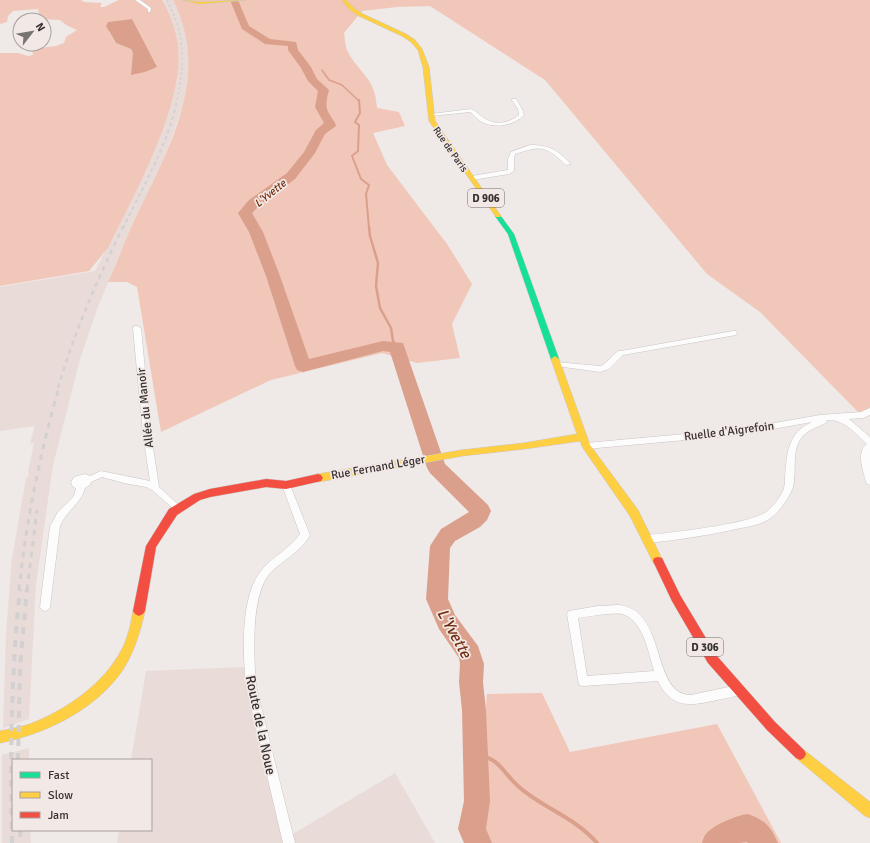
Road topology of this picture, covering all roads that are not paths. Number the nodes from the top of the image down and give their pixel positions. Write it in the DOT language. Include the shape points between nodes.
graph roads {
  1 [pos="137,0"];
  2 [pos="243,0"];
  3 [pos="344,0"];
  4 [pos="189,1"];
  5 [pos="149,11"];
  6 [pos="514,100"];
  7 [pos="431,115"];
  8 [pos="568,164"];
  9 [pos="472,178"];
  10 [pos="137,328"];
  11 [pos="733,333"];
  12 [pos="556,364"];
  13 [pos="870,411"];
  14 [pos="838,417"];
  15 [pos="582,437"];
  16 [pos="870,442"];
  17 [pos="586,446"];
  18 [pos="870,446"];
  19 [pos="870,482"];
  20 [pos="286,485"];
  21 [pos="155,488"];
  22 [pos="178,508"];
  23 [pos="647,539"];
  24 [pos="45,607"];
  25 [pos="660,676"];
  26 [pos="738,690"];
  27 [pos="0,737"];
  28 [pos="870,811"];
  29 [pos="289,843"];
  1 -- 5 [label="street" via="150,9"];
  2 -- 4 [label="main road" via="211,3"];
  3 -- 7 [label="main road, Rue de Paris / D 906" via="359,14 403,35 417,46 425,67"];
  6 -- 7 [label="street" via="522,115 506,123 488,123 471,110"];
  7 -- 9 [label="main road, Rue de Paris / D 906" via="438,132"];
  8 -- 9 [label="street" via="553,150 530,147 513,153 512,171"];
  9 -- 12 [label="main road, Rue de Paris / D 906" via="511,234"];
  10 -- 21 [label="street, Allée du Manoir"];
  11 -- 12 [label="street" via="620,353 606,368"];
  12 -- 15 [label="main road, Rue de Paris / D 906"];
  13 -- 14 [label="street, Ruelle d'Aigrefoin" via="863,415"];
  14 -- 16 [label="street" via="850,423"];
  14 -- 17 [label="street, Ruelle d'Aigrefoin" via="792,422 740,432"];
  14 -- 23 [label="street" via="816,424 799,434 792,446 788,490 768,516 720,529"];
  15 -- 17 [label="main road, D 306"];
  15 -- 20 [label="main road, Rue Fernand Léger" via="462,453"];
  17 -- 23 [label="main road, D 306" via="634,512"];
  18 -- 19 [label="street" via="866,449 865,460"];
  20 -- 22 [label="main road, Rue Fernand Léger" via="266,483 210,493"];
  20 -- 29 [label="street, Route de la Noue" via="305,535 301,542 262,575 255,593 249,638 249,664 251,686"];
  21 -- 22 [label="street"];
  21 -- 24 [label="street" via="148,484 101,474 84,483 77,499 60,514 56,522"];
  22 -- 27 [label="main road, Rue Fernand Léger" via="164,524 151,546 137,621 125,656 112,674 92,694 60,716 29,730"];
  23 -- 26 [label="main road, D 306" via="676,598 712,659"];
  25 -- 25 [label="street" via="648,634 641,622 632,614 623,610 572,614 584,681"];
  25 -- 26 [label="street" via="677,697 688,700"];
  26 -- 28 [label="main road, D 306" via="770,726 812,766"];
}
